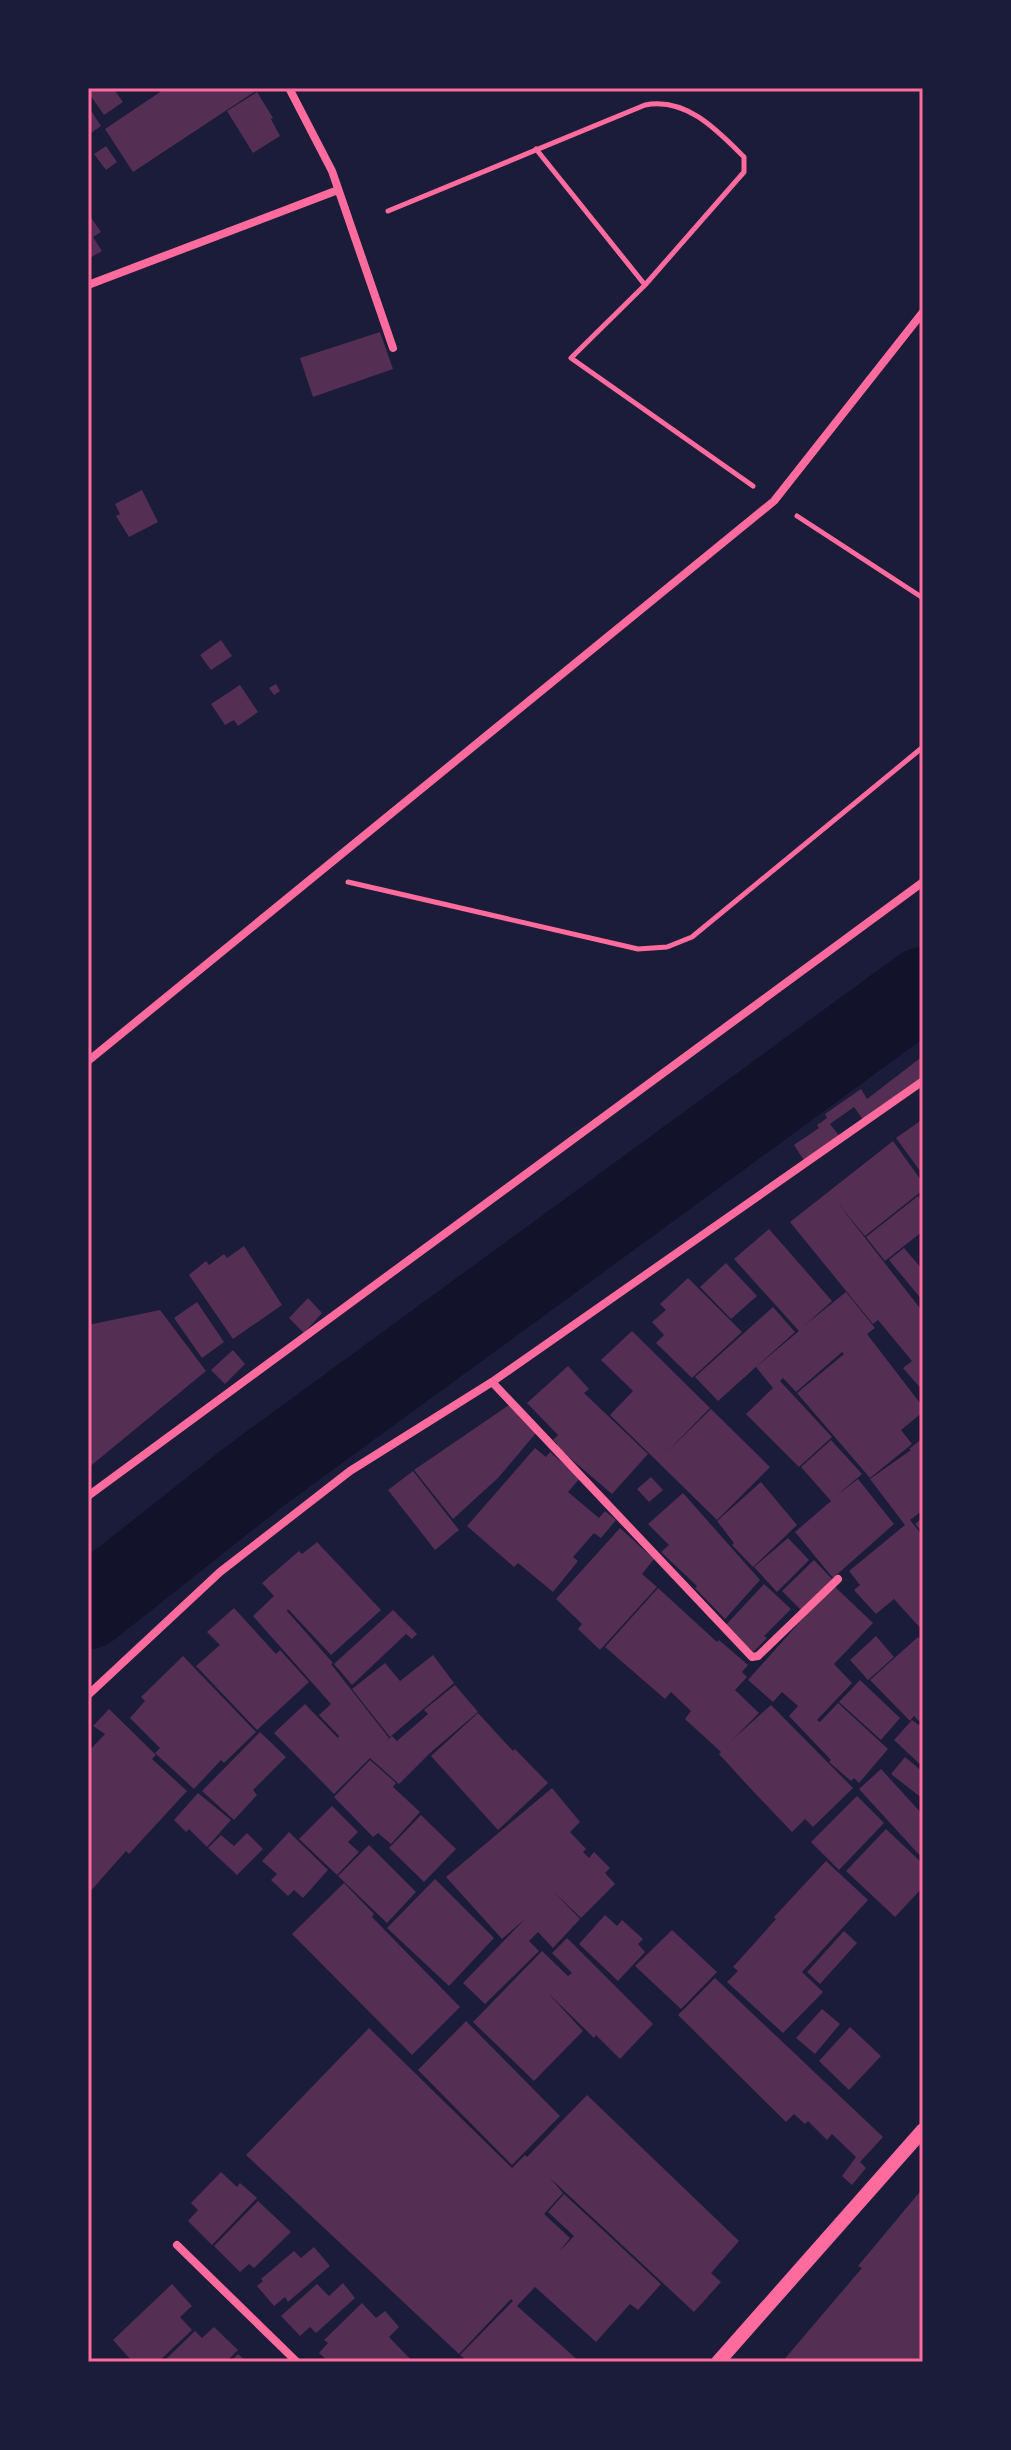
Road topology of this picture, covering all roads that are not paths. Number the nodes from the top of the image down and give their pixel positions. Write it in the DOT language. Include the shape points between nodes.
graph roads {
  1 [pos="289,88"];
  2 [pos="338,190"];
  3 [pos="88,285"];
  4 [pos="923,312"];
  5 [pos="393,348"];
  6 [pos="923,882"];
  7 [pos="88,1061"];
  8 [pos="923,1081"];
  9 [pos="492,1382"];
  10 [pos="88,1496"];
  11 [pos="838,1579"];
  12 [pos="88,1695"];
  13 [pos="923,2130"];
  14 [pos="177,2245"];
  15 [pos="297,2362"];
  16 [pos="718,2362"];
  1 -- 2 [label="street"];
  2 -- 3 [label="street"];
  2 -- 5 [label="street"];
  4 -- 7 [label="street" via="774,501"];
  6 -- 10 [label="street"];
  8 -- 9 [label="street"];
  9 -- 11 [label="street" via="752,1657"];
  9 -- 12 [label="street" via="350,1471 279,1526 220,1572"];
  13 -- 16 [label="street"];
  14 -- 15 [label="street"];
}
